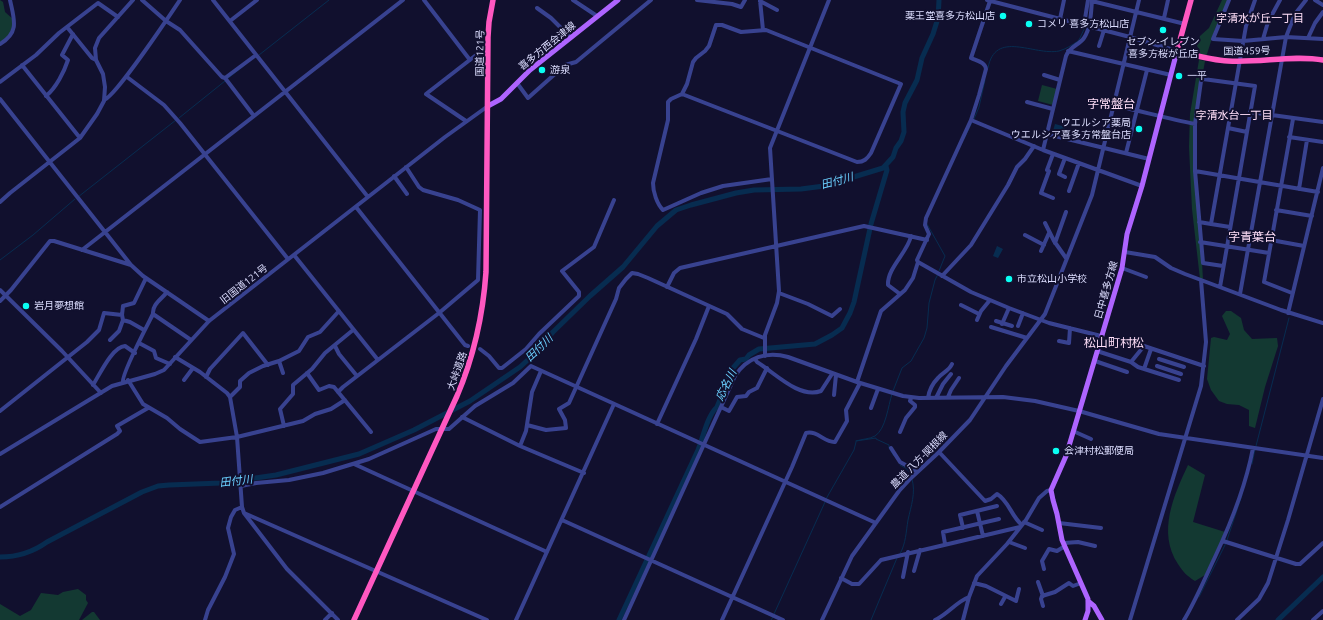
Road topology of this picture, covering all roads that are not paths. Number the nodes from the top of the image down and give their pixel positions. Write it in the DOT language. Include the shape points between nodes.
graph roads {
  1 [pos="10,0"];
  2 [pos="133,0"];
  3 [pos="142,0"];
  4 [pos="180,0"];
  5 [pos="213,0"];
  6 [pos="257,0"];
  7 [pos="403,0"];
  8 [pos="424,0"];
  9 [pos="493,0"];
  10 [pos="573,0"];
  11 [pos="618,0"];
  12 [pos="651,0"];
  13 [pos="697,0"];
  14 [pos="745,0"];
  15 [pos="828,0"];
  16 [pos="988,0"];
  17 [pos="1010,0"];
  18 [pos="1064,0"];
  19 [pos="1091,0"];
  20 [pos="1139,0"];
  21 [pos="1168,0"];
  22 [pos="1191,0"];
  23 [pos="1229,0"];
  24 [pos="1255,0"];
  25 [pos="1280,0"];
  26 [pos="1306,0"];
  27 [pos="1315,0"];
  28 [pos="704,1"];
  29 [pos="760,1"];
  30 [pos="727,2"];
  31 [pos="1323,5"];
  32 [pos="1009,6"];
  33 [pos="537,8"];
  34 [pos="777,10"];
  35 [pos="1136,12"];
  36 [pos="1323,12"];
  37 [pos="597,16"];
  38 [pos="118,18"];
  39 [pos="1164,18"];
  40 [pos="1060,19"];
  41 [pos="166,21"];
  42 [pos="230,21"];
  43 [pos="1185,24"];
  44 [pos="1086,26"];
  45 [pos="67,27"];
  46 [pos="763,30"];
  47 [pos="1104,30"];
  48 [pos="73,34"];
  49 [pos="570,37"];
  50 [pos="1130,37"];
  51 [pos="1286,37"];
  52 [pos="1308,38"];
  53 [pos="1263,39"];
  54 [pos="1323,39"];
  55 [pos="1243,41"];
  56 [pos="0,44"];
  57 [pos="1099,46"];
  58 [pos="809,47"];
  59 [pos="488,50"];
  60 [pos="1068,51"];
  61 [pos="1177,51"];
  62 [pos="256,55"];
  63 [pos="1281,59"];
  64 [pos="96,60"];
  65 [pos="470,60"];
  66 [pos="1323,60"];
  67 [pos="1240,61"];
  68 [pos="1124,64"];
  69 [pos="22,65"];
  70 [pos="1147,70"];
  71 [pos="1044,75"];
  72 [pos="1171,75"];
  73 [pos="127,76"];
  74 [pos="226,79"];
  75 [pos="1060,80"];
  76 [pos="0,82"];
  77 [pos="517,83"];
  78 [pos="1236,83"];
  79 [pos="285,92"];
  80 [pos="682,94"];
  81 [pos="46,96"];
  82 [pos="0,100"];
  83 [pos="104,100"];
  84 [pos="1027,102"];
  85 [pos="1113,105"];
  86 [pos="488,106"];
  87 [pos="1053,109"];
  88 [pos="1136,110"];
  89 [pos="1250,112"];
  90 [pos="254,116"];
  91 [pos="1160,116"];
  92 [pos="1272,116"];
  93 [pos="1293,118"];
  94 [pos="971,120"];
  95 [pos="466,121"];
  96 [pos="1323,122"];
  97 [pos="1195,124"];
  98 [pos="1228,128"];
  99 [pos="777,131"];
  100 [pos="1247,132"];
  101 [pos="1047,134"];
  102 [pos="1290,137"];
  103 [pos="80,138"];
  104 [pos="1307,140"];
  105 [pos="1323,142"];
  106 [pos="1034,146"];
  107 [pos="1102,148"];
  108 [pos="1043,150"];
  109 [pos="1126,153"];
  110 [pos="1053,154"];
  111 [pos="206,155"];
  112 [pos="1065,158"];
  113 [pos="1149,159"];
  114 [pos="49,162"];
  115 [pos="1079,163"];
  116 [pos="406,167"];
  117 [pos="1323,168"];
  118 [pos="1098,170"];
  119 [pos="1195,171"];
  120 [pos="1220,175"];
  121 [pos="394,176"];
  122 [pos="1065,177"];
  123 [pos="1239,178"];
  124 [pos="772,181"];
  125 [pos="1260,182"];
  126 [pos="1142,186"];
  127 [pos="1281,186"];
  128 [pos="1299,189"];
  129 [pos="1069,191"];
  130 [pos="1318,192"];
  131 [pos="407,194"];
  132 [pos="368,197"];
  133 [pos="1052,198"];
  134 [pos="614,200"];
  135 [pos="0,202"];
  136 [pos="356,207"];
  137 [pos="1276,210"];
  138 [pos="1066,212"];
  139 [pos="1312,216"];
  140 [pos="1045,222"];
  141 [pos="1199,222"];
  142 [pos="1211,224"];
  143 [pos="1230,227"];
  144 [pos="105,232"];
  145 [pos="1049,232"];
  146 [pos="1025,235"];
  147 [pos="911,236"];
  148 [pos="927,240"];
  149 [pos="1271,240"];
  150 [pos="1200,242"];
  151 [pos="1055,243"];
  152 [pos="776,245"];
  153 [pos="1044,245"];
  154 [pos="1226,246"];
  155 [pos="1304,246"];
  156 [pos="1248,249"];
  157 [pos="82,250"];
  158 [pos="1041,251"];
  159 [pos="1124,252"];
  160 [pos="1269,253"];
  161 [pos="294,255"];
  162 [pos="1066,258"];
  163 [pos="288,259"];
  164 [pos="918,262"];
  165 [pos="131,265"];
  166 [pos="1224,266"];
  167 [pos="1122,268"];
  168 [pos="942,276"];
  169 [pos="1146,276"];
  170 [pos="146,278"];
  171 [pos="1201,280"];
  172 [pos="667,287"];
  173 [pos="1220,287"];
  174 [pos="0,290"];
  175 [pos="167,292"];
  176 [pos="779,293"];
  177 [pos="1292,293"];
  178 [pos="900,294"];
  179 [pos="1240,294"];
  180 [pos="6,296"];
  181 [pos="0,300"];
  182 [pos="990,300"];
  183 [pos="961,305"];
  184 [pos="709,306"];
  185 [pos="1009,308"];
  186 [pos="840,309"];
  187 [pos="339,311"];
  188 [pos="439,313"];
  189 [pos="1023,313"];
  190 [pos="1288,313"];
  191 [pos="153,314"];
  192 [pos="980,314"];
  193 [pos="122,315"];
  194 [pos="123,320"];
  195 [pos="977,320"];
  196 [pos="1041,320"];
  197 [pos="209,321"];
  198 [pos="996,321"];
  199 [pos="1323,323"];
  200 [pos="1002,324"];
  201 [pos="1012,326"];
  202 [pos="1018,326"];
  203 [pos="991,327"];
  204 [pos="1070,328"];
  205 [pos="144,330"];
  206 [pos="353,330"];
  207 [pos="1101,336"];
  208 [pos="764,338"];
  209 [pos="1027,338"];
  210 [pos="110,340"];
  211 [pos="191,340"];
  212 [pos="1059,340"];
  213 [pos="139,343"];
  214 [pos="335,346"];
  215 [pos="468,346"];
  216 [pos="480,349"];
  217 [pos="1151,349"];
  218 [pos="1097,351"];
  219 [pos="1162,352"];
  220 [pos="135,353"];
  221 [pos="765,354"];
  222 [pos="68,357"];
  223 [pos="176,357"];
  224 [pos="755,359"];
  225 [pos="1160,359"];
  226 [pos="378,360"];
  227 [pos="280,361"];
  228 [pos="1095,361"];
  229 [pos="1131,362"];
  230 [pos="170,364"];
  231 [pos="952,364"];
  232 [pos="268,365"];
  233 [pos="1157,366"];
  234 [pos="1204,366"];
  235 [pos="1184,367"];
  236 [pos="193,368"];
  237 [pos="767,368"];
  238 [pos="1144,369"];
  239 [pos="541,371"];
  240 [pos="1127,372"];
  241 [pos="283,373"];
  242 [pos="1155,373"];
  243 [pos="307,374"];
  244 [pos="834,374"];
  245 [pos="951,374"];
  246 [pos="1181,374"];
  247 [pos="357,376"];
  248 [pos="206,377"];
  249 [pos="959,378"];
  250 [pos="128,380"];
  251 [pos="184,380"];
  252 [pos="1179,380"];
  253 [pos="123,382"];
  254 [pos="859,383"];
  255 [pos="93,384"];
  256 [pos="576,386"];
  257 [pos="878,389"];
  258 [pos="338,392"];
  259 [pos="101,393"];
  260 [pos="834,395"];
  261 [pos="986,396"];
  262 [pos="230,397"];
  263 [pos="911,398"];
  264 [pos="928,398"];
  265 [pos="936,398"];
  266 [pos="948,398"];
  267 [pos="1323,399"];
  268 [pos="345,400"];
  269 [pos="614,404"];
  270 [pos="721,407"];
  271 [pos="148,408"];
  272 [pos="871,408"];
  273 [pos="0,411"];
  274 [pos="1321,411"];
  275 [pos="1079,412"];
  276 [pos="462,417"];
  277 [pos="657,424"];
  278 [pos="527,425"];
  279 [pos="284,426"];
  280 [pos="444,426"];
  281 [pos="1073,431"];
  282 [pos="371,432"];
  283 [pos="900,432"];
  284 [pos="237,437"];
  285 [pos="1186,437"];
  286 [pos="1091,439"];
  287 [pos="704,445"];
  288 [pos="520,446"];
  289 [pos="891,448"];
  290 [pos="1253,448"];
  291 [pos="939,452"];
  292 [pos="0,454"];
  293 [pos="1307,456"];
  294 [pos="1323,458"];
  295 [pos="354,464"];
  296 [pos="917,472"];
  297 [pos="584,473"];
  298 [pos="785,482"];
  299 [pos="241,485"];
  300 [pos="1051,490"];
  301 [pos="414,492"];
  302 [pos="986,501"];
  303 [pos="0,506"];
  304 [pos="997,506"];
  305 [pos="242,507"];
  306 [pos="987,509"];
  307 [pos="977,511"];
  308 [pos="244,513"];
  309 [pos="999,519"];
  310 [pos="562,520"];
  311 [pos="876,523"];
  312 [pos="980,523"];
  313 [pos="1059,523"];
  314 [pos="1022,524"];
  315 [pos="963,528"];
  316 [pos="1101,528"];
  317 [pos="1042,530"];
  318 [pos="983,536"];
  319 [pos="1223,541"];
  320 [pos="1009,542"];
  321 [pos="1323,543"];
  322 [pos="945,544"];
  323 [pos="1064,545"];
  324 [pos="1095,546"];
  325 [pos="1025,548"];
  326 [pos="920,550"];
  327 [pos="547,552"];
  328 [pos="908,552"];
  329 [pos="1276,558"];
  330 [pos="650,560"];
  331 [pos="1044,569"];
  332 [pos="914,570"];
  333 [pos="377,572"];
  334 [pos="904,577"];
  335 [pos="841,578"];
  336 [pos="1038,582"];
  337 [pos="974,583"];
  338 [pos="1081,583"];
  339 [pos="1019,589"];
  340 [pos="1044,596"];
  341 [pos="732,597"];
  342 [pos="969,597"];
  343 [pos="1005,597"];
  344 [pos="1088,601"];
  345 [pos="1001,604"];
  346 [pos="1043,606"];
  347 [pos="1323,611"];
  348 [pos="332,613"];
  349 [pos="205,620"];
  350 [pos="325,620"];
  351 [pos="338,620"];
  352 [pos="354,620"];
  353 [pos="487,620"];
  354 [pos="516,620"];
  355 [pos="624,620"];
  356 [pos="722,620"];
  357 [pos="783,620"];
  358 [pos="822,620"];
  359 [pos="935,620"];
  360 [pos="963,620"];
  361 [pos="1085,620"];
  362 [pos="1102,620"];
  363 [pos="1130,620"];
  364 [pos="1184,620"];
  365 [pos="1237,620"];
  366 [pos="1313,620"];
  1 -- 56 [label="street" via="14,17 13,33"];
  2 -- 38 [label="street"];
  3 -- 41 [label="street"];
  4 -- 41 [label="street"];
  5 -- 42 [label="street"];
  6 -- 42 [label="street"];
  7 -- 79 [label="street"];
  8 -- 65 [label="street"];
  9 -- 59 [label="highway, 国道121号"];
  10 -- 37 [label="street"];
  11 -- 37 [label="main road, 喜多方西会津線"];
  12 -- 77 [label="street" via="576,62 565,65 528,98"];
  13 -- 28 [label="street"];
  14 -- 30 [label="street" via="741,7"];
  15 -- 58 [label="street"];
  16 -- 32 [label="street"];
  16 -- 94 [label="street" via="971,58 984,64 986,69"];
  17 -- 32 [label="street"];
  18 -- 40 [label="street"];
  19 -- 35 [label="street"];
  19 -- 44 [label="street"];
  20 -- 35 [label="street, 農道 八方-関根線"];
  21 -- 39 [label="street"];
  22 -- 43 [label="highway"];
  23 -- 55 [label="street" via="1213,39"];
  24 -- 55 [label="street"];
  25 -- 53 [label="street" via="1268,22"];
  26 -- 51 [label="street" via="1296,14"];
  27 -- 31 [label="street"];
  28 -- 30 [label="street"];
  29 -- 34 [label="street"];
  29 -- 46 [label="street"];
  32 -- 40 [label="street"];
  33 -- 49 [label="street"];
  35 -- 39 [label="street"];
  35 -- 50 [label="street, 農道 八方-関根線"];
  36 -- 52 [label="street"];
  37 -- 49 [label="main road, 喜多方西会津線"];
  38 -- 45 [label="street" via="98,3"];
  38 -- 64 [label="street" via="96,45"];
  39 -- 43 [label="street"];
  40 -- 44 [label="street"];
  41 -- 73 [label="street"];
  41 -- 74 [label="street" via="180,30"];
  42 -- 62 [label="street"];
  43 -- 61 [label="highway"];
  44 -- 47 [label="street"];
  44 -- 60 [label="street" via="1084,38"];
  45 -- 48 [label="street"];
  45 -- 69 [label="street"];
  46 -- 58 [label="street"];
  46 -- 80 [label="street" via="741,32 722,24 716,25 709,46 693,62"];
  47 -- 50 [label="street"];
  47 -- 57 [label="street"];
  48 -- 64 [label="street"];
  48 -- 81 [label="street" via="62,55 68,60 64,70 52,91"];
  49 -- 77 [label="main road, 喜多方西会津線"];
  50 -- 61 [label="street"];
  50 -- 68 [label="street, 農道 八方-関根線"];
  51 -- 52 [label="street"];
  51 -- 53 [label="street"];
  51 -- 63 [label="street"];
  52 -- 54 [label="street"];
  53 -- 55 [label="street"];
  55 -- 67 [label="street"];
  58 -- 99 [label="street"];
  58 -- 99 [label="street" via="901,84 871,153 863,162 857,162"];
  59 -- 65 [label="street" via="480,52"];
  59 -- 86 [label="highway, 国道121号"];
  60 -- 68 [label="street"];
  60 -- 75 [label="street"];
  61 -- 67 [label="highway, 国道459号" via="1216,60"];
  61 -- 72 [label="main road, 日中喜多方線"];
  62 -- 74 [label="street"];
  62 -- 79 [label="street"];
  63 -- 66 [label="highway, 国道459号"];
  63 -- 67 [label="highway, 国道459号"];
  63 -- 92 [label="street"];
  64 -- 83 [label="street" via="104,79"];
  65 -- 95 [label="street" via="426,94"];
  67 -- 78 [label="street"];
  68 -- 70 [label="street"];
  68 -- 85 [label="street, 農道 八方-関根線"];
  69 -- 76 [label="street"];
  69 -- 81 [label="street"];
  70 -- 72 [label="street"];
  70 -- 88 [label="street"];
  71 -- 75 [label="street"];
  72 -- 91 [label="main road, 日中喜多方線"];
  73 -- 83 [label="street"];
  73 -- 111 [label="street" via="164,104"];
  74 -- 90 [label="street"];
  75 -- 87 [label="street"];
  77 -- 86 [label="main road, 喜多方西会津線" via="501,99"];
  78 -- 89 [label="street" via="1255,86"];
  78 -- 97 [label="street" via="1203,79"];
  78 -- 98 [label="street"];
  79 -- 90 [label="street"];
  79 -- 132 [label="street"];
  80 -- 99 [label="street"];
  80 -- 124 [label="street" via="668,102 668,120 653,183 658,203 663,210 722,186"];
  81 -- 103 [label="street"];
  82 -- 114 [label="street"];
  83 -- 103 [label="street" via="98,114"];
  84 -- 87 [label="street"];
  85 -- 88 [label="street"];
  85 -- 107 [label="street, 農道 八方-関根線"];
  86 -- 95 [label="street, 旧国道121号"];
  86 -- 280 [label="highway, 大峠道路" via="485,288 477,338"];
  87 -- 101 [label="street"];
  88 -- 91 [label="street"];
  88 -- 109 [label="street"];
  89 -- 92 [label="street"];
  89 -- 100 [label="street"];
  90 -- 111 [label="street"];
  91 -- 97 [label="street"];
  91 -- 113 [label="main road, 日中喜多方線"];
  92 -- 93 [label="street"];
  92 -- 125 [label="street"];
  93 -- 96 [label="street"];
  93 -- 102 [label="street"];
  94 -- 106 [label="street"];
  94 -- 148 [label="street" via="926,218 925,225 929,234"];
  95 -- 116 [label="street, 旧国道121号"];
  97 -- 119 [label="street"];
  98 -- 100 [label="street"];
  98 -- 120 [label="street"];
  99 -- 124 [label="street" via="770,148"];
  100 -- 123 [label="street"];
  101 -- 107 [label="street"];
  101 -- 108 [label="street"];
  102 -- 104 [label="street"];
  102 -- 127 [label="street"];
  103 -- 114 [label="street"];
  104 -- 105 [label="street"];
  104 -- 128 [label="street"];
  106 -- 108 [label="street"];
  106 -- 168 [label="street" via="1017,167 971,245"];
  107 -- 109 [label="street"];
  107 -- 118 [label="street, 農道 八方-関根線"];
  108 -- 110 [label="street"];
  109 -- 113 [label="street"];
  110 -- 112 [label="street"];
  110 -- 133 [label="street" via="1041,193"];
  111 -- 144 [label="street"];
  111 -- 163 [label="street"];
  112 -- 115 [label="street"];
  112 -- 122 [label="street" via="1059,174"];
  113 -- 126 [label="main road, 日中喜多方線"];
  114 -- 135 [label="street"];
  114 -- 144 [label="street"];
  115 -- 118 [label="street"];
  115 -- 129 [label="street"];
  116 -- 121 [label="street, 旧国道121号"];
  116 -- 188 [label="street" via="423,190 458,200 480,210 478,280"];
  117 -- 130 [label="street"];
  118 -- 126 [label="street"];
  118 -- 162 [label="street, 農道 八方-関根線" via="1092,195"];
  119 -- 120 [label="street"];
  119 -- 141 [label="street"];
  120 -- 123 [label="street"];
  120 -- 142 [label="street"];
  121 -- 131 [label="street"];
  121 -- 132 [label="street, 旧国道121号"];
  123 -- 125 [label="street"];
  123 -- 143 [label="street"];
  124 -- 152 [label="street"];
  125 -- 127 [label="street"];
  125 -- 156 [label="street"];
  126 -- 159 [label="main road, 日中喜多方線"];
  127 -- 128 [label="street"];
  127 -- 137 [label="street"];
  128 -- 130 [label="street"];
  130 -- 139 [label="street"];
  132 -- 136 [label="street, 旧国道121号"];
  134 -- 216 [label="street" via="594,248 562,270 579,292 578,296 526,349 504,367 499,368"];
  136 -- 161 [label="street, 旧国道121号"];
  136 -- 188 [label="street"];
  137 -- 139 [label="street"];
  137 -- 149 [label="street"];
  138 -- 151 [label="street"];
  139 -- 155 [label="street"];
  140 -- 145 [label="street"];
  141 -- 142 [label="street"];
  141 -- 150 [label="street"];
  142 -- 143 [label="street"];
  143 -- 154 [label="street"];
  144 -- 157 [label="street"];
  144 -- 165 [label="street"];
  145 -- 151 [label="street"];
  145 -- 153 [label="street"];
  146 -- 153 [label="street"];
  147 -- 148 [label="street"];
  147 -- 152 [label="street" via="864,226"];
  147 -- 178 [label="street" via="908,248 897,261 888,281 888,285"];
  148 -- 164 [label="street"];
  149 -- 155 [label="street"];
  149 -- 160 [label="street"];
  150 -- 154 [label="street"];
  150 -- 166 [label="street" via="1203,263"];
  151 -- 162 [label="street"];
  152 -- 172 [label="street" via="680,268"];
  152 -- 176 [label="street"];
  153 -- 158 [label="street"];
  154 -- 156 [label="street"];
  154 -- 166 [label="street"];
  155 -- 177 [label="street"];
  156 -- 160 [label="street"];
  156 -- 179 [label="street"];
  157 -- 165 [label="street"];
  157 -- 180 [label="street" via="50,241"];
  159 -- 167 [label="main road, 日中喜多方線"];
  159 -- 171 [label="street" via="1154,257 1171,268"];
  160 -- 177 [label="street" via="1264,282"];
  161 -- 163 [label="street, 旧国道121号"];
  161 -- 187 [label="street"];
  162 -- 196 [label="street, 農道 八方-関根線"];
  163 -- 197 [label="street, 旧国道121号"];
  164 -- 168 [label="street"];
  164 -- 178 [label="street" via="913,278"];
  165 -- 170 [label="street"];
  166 -- 173 [label="street"];
  167 -- 169 [label="street"];
  167 -- 207 [label="main road, 日中喜多方線"];
  168 -- 182 [label="street"];
  170 -- 175 [label="street"];
  170 -- 193 [label="street" via="134,303 122,308"];
  171 -- 173 [label="street"];
  171 -- 234 [label="street" via="1206,336"];
  172 -- 184 [label="street"];
  172 -- 256 [label="street" via="635,273 626,279 618,290"];
  173 -- 179 [label="street"];
  174 -- 180 [label="street"];
  175 -- 191 [label="street" via="152,309"];
  175 -- 197 [label="street"];
  176 -- 186 [label="street" via="832,316"];
  176 -- 208 [label="street"];
  177 -- 190 [label="street"];
  178 -- 254 [label="street" via="881,311"];
  179 -- 190 [label="street"];
  180 -- 181 [label="street"];
  180 -- 222 [label="street"];
  182 -- 185 [label="street"];
  182 -- 192 [label="street"];
  183 -- 192 [label="street"];
  184 -- 208 [label="street" via="727,314 742,329"];
  184 -- 277 [label="street"];
  185 -- 189 [label="street"];
  185 -- 200 [label="street"];
  187 -- 206 [label="street"];
  187 -- 227 [label="street" via="320,332 306,338 299,351"];
  188 -- 215 [label="street"];
  188 -- 226 [label="street"];
  189 -- 196 [label="street"];
  189 -- 202 [label="street"];
  190 -- 199 [label="street"];
  191 -- 205 [label="street"];
  191 -- 211 [label="street"];
  192 -- 195 [label="street"];
  193 -- 194 [label="street"];
  193 -- 222 [label="street" via="104,313 99,330"];
  194 -- 205 [label="street"];
  194 -- 210 [label="street" via="119,331"];
  196 -- 204 [label="street"];
  196 -- 209 [label="street, 農道 八方-関根線"];
  197 -- 211 [label="street, 旧国道121号"];
  198 -- 200 [label="street"];
  200 -- 201 [label="street"];
  203 -- 209 [label="street"];
  204 -- 207 [label="street"];
  204 -- 212 [label="street" via="1069,343"];
  205 -- 213 [label="street"];
  206 -- 214 [label="street"];
  206 -- 226 [label="street"];
  207 -- 218 [label="main road, 日中喜多方線"];
  208 -- 221 [label="street"];
  209 -- 261 [label="street, 農道 八方-関根線"];
  211 -- 223 [label="street, 旧国道121号"];
  213 -- 220 [label="street"];
  213 -- 230 [label="street" via="154,351 156,358"];
  214 -- 243 [label="street" via="325,353"];
  214 -- 247 [label="street"];
  217 -- 219 [label="street"];
  217 -- 229 [label="street" via="1144,346"];
  217 -- 238 [label="street"];
  218 -- 228 [label="main road, 日中喜多方線"];
  218 -- 229 [label="street"];
  219 -- 225 [label="street"];
  219 -- 234 [label="street"];
  220 -- 253 [label="street" via="122,379"];
  220 -- 255 [label="street" via="125,346 120,347 109,358"];
  221 -- 224 [label="street"];
  221 -- 244 [label="street" via="784,356"];
  222 -- 255 [label="street"];
  222 -- 273 [label="street"];
  223 -- 230 [label="street, 旧国道121号"];
  223 -- 236 [label="street"];
  224 -- 237 [label="street"];
  224 -- 270 [label="street" via="745,363 737,372"];
  225 -- 233 [label="street"];
  225 -- 235 [label="street"];
  226 -- 247 [label="street"];
  227 -- 232 [label="street"];
  227 -- 241 [label="street"];
  228 -- 240 [label="street"];
  228 -- 275 [label="main road, 日中喜多方線"];
  229 -- 238 [label="street"];
  230 -- 250 [label="street, 旧国道121号" via="158,373"];
  231 -- 264 [label="street" via="950,369 938,378"];
  232 -- 248 [label="street" via="243,333 210,369"];
  232 -- 262 [label="street" via="245,376 240,381 239,388"];
  233 -- 242 [label="street"];
  233 -- 246 [label="street"];
  234 -- 285 [label="street" via="1201,386"];
  236 -- 248 [label="street"];
  236 -- 251 [label="street"];
  237 -- 244 [label="street" via="783,381 808,392 821,391"];
  237 -- 270 [label="street" via="757,388 746,396 737,397 730,411"];
  238 -- 242 [label="street"];
  239 -- 256 [label="street"];
  239 -- 276 [label="street" via="529,367 512,383"];
  239 -- 278 [label="street" via="532,392"];
  242 -- 252 [label="street"];
  243 -- 258 [label="street" via="319,390 331,386"];
  243 -- 279 [label="street" via="293,385 294,394 280,409"];
  244 -- 254 [label="street"];
  244 -- 260 [label="street"];
  245 -- 265 [label="street"];
  247 -- 258 [label="street"];
  248 -- 262 [label="street"];
  249 -- 266 [label="street"];
  250 -- 253 [label="street, 旧国道121号"];
  250 -- 271 [label="street" via="139,400"];
  253 -- 259 [label="street, 旧国道121号"];
  254 -- 257 [label="street"];
  254 -- 298 [label="street" via="846,410 848,421 837,440 831,442 806,433"];
  255 -- 259 [label="street"];
  256 -- 269 [label="street"];
  256 -- 278 [label="street" via="567,405 559,410 566,428 546,430"];
  257 -- 263 [label="street"];
  257 -- 272 [label="street"];
  258 -- 268 [label="street"];
  259 -- 292 [label="street, 旧国道121号"];
  261 -- 266 [label="street"];
  261 -- 275 [label="street" via="1035,401"];
  261 -- 291 [label="street, 農道 八方-関根線" via="970,420"];
  262 -- 284 [label="street"];
  263 -- 264 [label="street"];
  263 -- 283 [label="street" via="910,402 915,407 906,418"];
  264 -- 265 [label="street"];
  265 -- 266 [label="street"];
  267 -- 274 [label="street"];
  268 -- 279 [label="street" via="304,421"];
  268 -- 282 [label="street"];
  269 -- 277 [label="street"];
  269 -- 297 [label="street"];
  270 -- 287 [label="street"];
  271 -- 284 [label="street" via="200,441"];
  271 -- 303 [label="street" via="117,426 120,431 117,434"];
  274 -- 293 [label="street"];
  275 -- 281 [label="main road, 日中喜多方線"];
  275 -- 285 [label="street" via="1159,434"];
  276 -- 280 [label="street" via="451,428"];
  276 -- 288 [label="street"];
  277 -- 287 [label="street"];
  278 -- 288 [label="street"];
  279 -- 284 [label="street"];
  280 -- 295 [label="street"];
  280 -- 301 [label="highway, 大峠道路"];
  281 -- 286 [label="street"];
  281 -- 300 [label="main road, 日中喜多方線" via="1064,461"];
  284 -- 299 [label="street"];
  285 -- 290 [label="street"];
  285 -- 363 [label="street"];
  287 -- 298 [label="street"];
  287 -- 330 [label="street"];
  288 -- 297 [label="street"];
  289 -- 296 [label="street" via="899,461"];
  290 -- 293 [label="street"];
  290 -- 319 [label="street" via="1241,492"];
  291 -- 296 [label="street, 農道 八方-関根線"];
  291 -- 302 [label="street"];
  293 -- 294 [label="street"];
  293 -- 329 [label="street"];
  295 -- 299 [label="street" via="289,480"];
  295 -- 301 [label="street"];
  296 -- 311 [label="street, 農道 八方-関根線" via="898,491"];
  297 -- 310 [label="street"];
  298 -- 311 [label="street"];
  298 -- 341 [label="street"];
  299 -- 305 [label="street"];
  300 -- 313 [label="main road"];
  300 -- 314 [label="street" via="1039,498"];
  301 -- 327 [label="street"];
  301 -- 333 [label="highway, 大峠道路"];
  302 -- 306 [label="street"];
  302 -- 314 [label="street" via="997,494"];
  304 -- 306 [label="street"];
  305 -- 308 [label="street"];
  305 -- 349 [label="street" via="235,510 228,528 234,554"];
  306 -- 307 [label="street"];
  307 -- 312 [label="street"];
  307 -- 315 [label="street" via="960,515"];
  308 -- 333 [label="street"];
  308 -- 348 [label="street" via="287,569"];
  309 -- 312 [label="street"];
  310 -- 327 [label="street"];
  310 -- 330 [label="street"];
  311 -- 335 [label="street, 農道 八方-関根線" via="852,556"];
  312 -- 315 [label="street"];
  312 -- 318 [label="street"];
  313 -- 316 [label="street"];
  313 -- 323 [label="main road"];
  314 -- 317 [label="street"];
  314 -- 318 [label="street"];
  314 -- 320 [label="street"];
  315 -- 322 [label="street" via="943,532"];
  318 -- 322 [label="street"];
  319 -- 329 [label="street"];
  319 -- 364 [label="street"];
  320 -- 325 [label="street"];
  320 -- 337 [label="street" via="981,571"];
  321 -- 329 [label="street" via="1300,564"];
  322 -- 326 [label="street"];
  323 -- 324 [label="street" via="1080,542"];
  323 -- 331 [label="street" via="1057,551 1049,549 1042,561"];
  323 -- 338 [label="main road"];
  326 -- 328 [label="street"];
  326 -- 332 [label="street"];
  327 -- 354 [label="street"];
  328 -- 334 [label="street"];
  328 -- 335 [label="street" via="881,560 859,584 852,584"];
  329 -- 365 [label="street" via="1262,594"];
  330 -- 341 [label="street"];
  330 -- 355 [label="street"];
  333 -- 352 [label="highway, 大峠道路"];
  333 -- 353 [label="street"];
  335 -- 358 [label="street, 農道 八方-関根線"];
  336 -- 340 [label="street"];
  337 -- 342 [label="street"];
  337 -- 343 [label="street" via="986,586"];
  338 -- 340 [label="street" via="1073,586 1069,583"];
  338 -- 344 [label="main road"];
  339 -- 343 [label="street" via="1016,602"];
  340 -- 346 [label="street" via="1041,598"];
  341 -- 356 [label="street"];
  341 -- 357 [label="street"];
  342 -- 359 [label="street"];
  342 -- 360 [label="street"];
  343 -- 345 [label="street"];
  344 -- 361 [label="main road"];
  344 -- 362 [label="main road"];
  347 -- 366 [label="street"];
  348 -- 350 [label="street"];
  348 -- 351 [label="street"];
}
